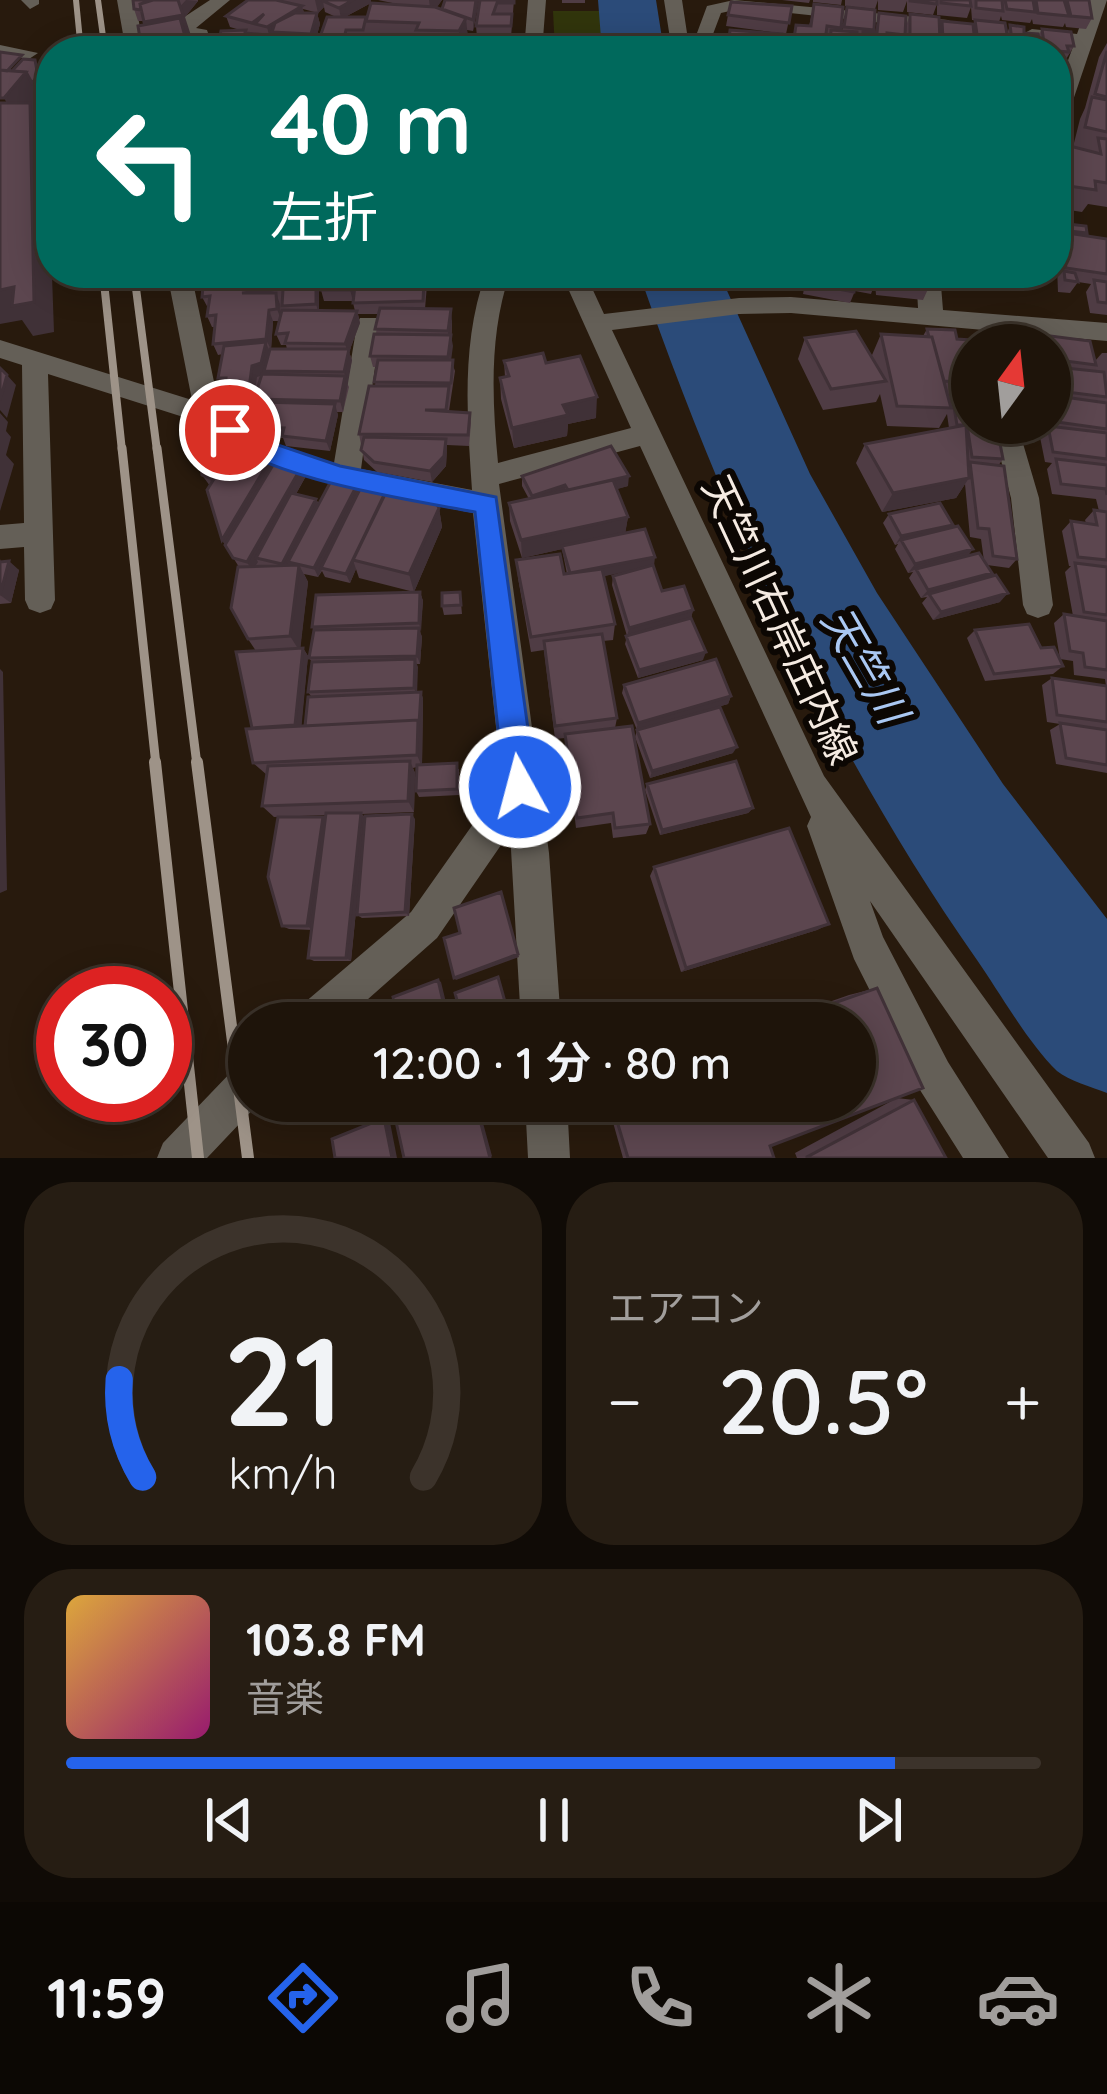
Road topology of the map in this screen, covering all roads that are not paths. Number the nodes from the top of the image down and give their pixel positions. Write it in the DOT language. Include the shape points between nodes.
graph roads {
  1 [pos="126,0"];
  2 [pos="221,0"];
  3 [pos="537,0"];
  4 [pos="673,0"];
  5 [pos="691,0"];
  6 [pos="1098,0"];
  7 [pos="968,27"];
  8 [pos="181,31"];
  9 [pos="1015,32"];
  10 [pos="135,36"];
  11 [pos="170,36"];
  12 [pos="201,36"];
  13 [pos="533,36"];
  14 [pos="680,36"];
  15 [pos="681,36"];
  16 [pos="705,36"];
  17 [pos="1050,36"];
  18 [pos="1071,38"];
  19 [pos="1085,40"];
  20 [pos="0,50"];
  21 [pos="29,53"];
  22 [pos="1071,71"];
  23 [pos="182,288"];
  24 [pos="489,288"];
  25 [pos="579,288"];
  26 [pos="745,288"];
  27 [pos="929,288"];
  28 [pos="747,305"];
  29 [pos="931,317"];
  30 [pos="369,324"];
  31 [pos="952,324"];
  32 [pos="595,325"];
  33 [pos="1071,332"];
  34 [pos="1107,332"];
  35 [pos="0,349"];
  36 [pos="35,360"];
  37 [pos="208,415"];
  38 [pos="646,434"];
  39 [pos="1010,444"];
  40 [pos="346,478"];
  41 [pos="486,490"];
  42 [pos="39,534"];
  43 [pos="0,537"];
  44 [pos="40,599"];
  45 [pos="1039,605"];
  46 [pos="520,787"];
  47 [pos="812,788"];
  48 [pos="335,1002"];
  49 [pos="540,1002"];
  50 [pos="228,1106"];
  51 [pos="547,1122"];
  52 [pos="178,1158"];
  53 [pos="549,1158"];
  54 [pos="988,1158"];
  55 [pos="1074,1158"];
  1 -- 10 [label="street"];
  2 -- 8 [label="street"];
  3 -- 13 [label="street"];
  4 -- 14 [label="street"];
  5 -- 15 [label="street"];
  6 -- 19 [label="street"];
  7 -- 16 [label="street" via="743,3 713,10"];
  8 -- 11 [label="street"];
  8 -- 12 [label="street"];
  9 -- 17 [label="street"];
  18 -- 19 [label="street"];
  19 -- 22 [label="street"];
  20 -- 21 [label="street"];
  23 -- 37 [label="street"];
  24 -- 41 [label="street" via="479,329"];
  25 -- 32 [label="street, 天竺川右岸庄内線"];
  26 -- 28 [label="street"];
  27 -- 29 [label="street"];
  28 -- 29 [label="street"];
  28 -- 32 [label="street"];
  29 -- 31 [label="street"];
  30 -- 40 [label="street"];
  32 -- 38 [label="street, 天竺川右岸庄内線"];
  33 -- 34 [label="street"];
  35 -- 36 [label="street"];
  36 -- 37 [label="street"];
  36 -- 42 [label="street"];
  37 -- 40 [label="street" via="251,446"];
  38 -- 41 [label="street"];
  38 -- 47 [label="street, 天竺川右岸庄内線"];
  39 -- 45 [label="street"];
  40 -- 41 [label="street"];
  41 -- 46 [label="street"];
  42 -- 43 [label="street"];
  42 -- 44 [label="street"];
  46 -- 48 [label="street" via="424,925"];
  46 -- 49 [label="street"];
  47 -- 54 [label="street" via="867,946 934,1076"];
  47 -- 55 [label="street, 天竺川右岸庄内線"];
  50 -- 52 [label="street"];
  51 -- 53 [label="street"];
}
